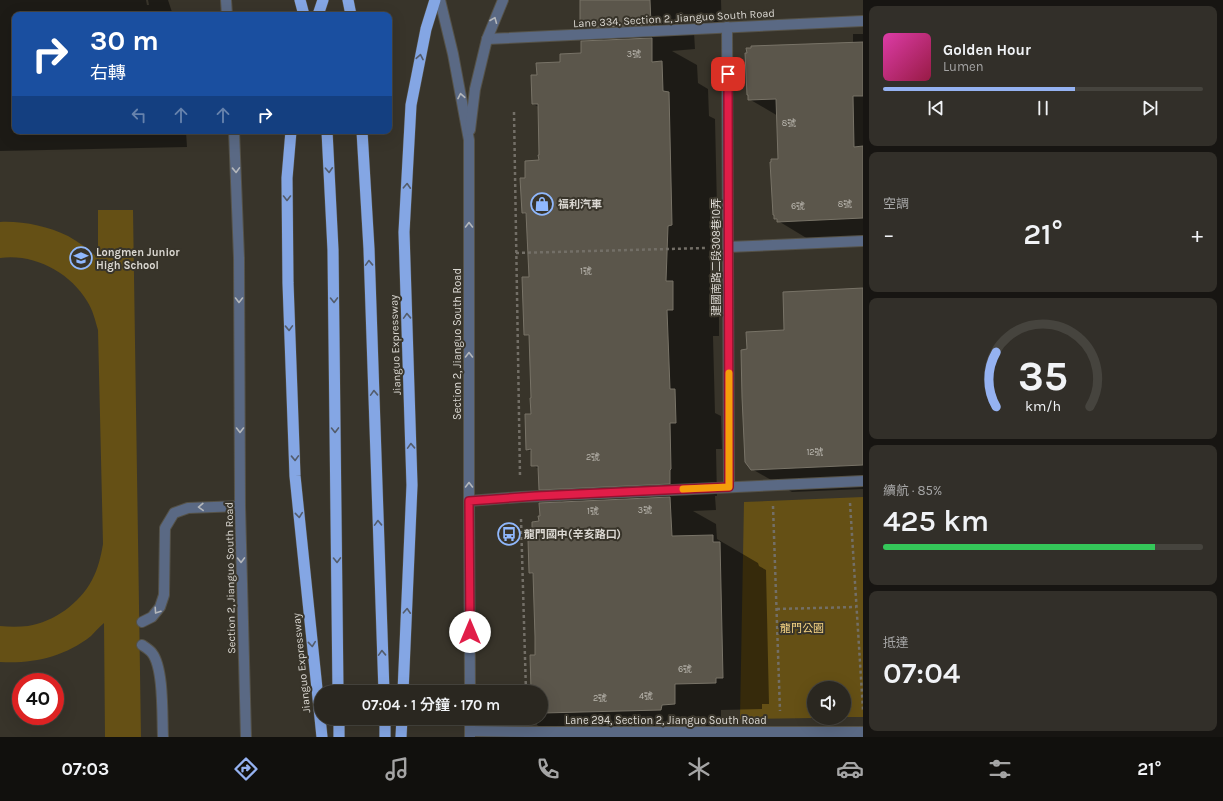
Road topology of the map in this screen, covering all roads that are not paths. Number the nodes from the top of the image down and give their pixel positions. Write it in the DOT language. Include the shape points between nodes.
graph roads {
  1 [pos="226,0"];
  2 [pos="300,0"];
  3 [pos="323,0"];
  4 [pos="348,0"];
  5 [pos="435,0"];
  6 [pos="440,0"];
  7 [pos="503,0"];
  8 [pos="227,12"];
  9 [pos="303,12"];
  10 [pos="319,12"];
  11 [pos="350,12"];
  12 [pos="863,21"];
  13 [pos="727,27"];
  14 [pos="487,39"];
  15 [pos="234,134"];
  16 [pos="292,134"];
  17 [pos="327,134"];
  18 [pos="362,134"];
  19 [pos="469,140"];
  20 [pos="863,241"];
  21 [pos="728,247"];
  22 [pos="863,481"];
  23 [pos="729,487"];
  24 [pos="469,501"];
  25 [pos="240,506"];
  26 [pos="142,622"];
  27 [pos="142,645"];
  28 [pos="338,685"];
  29 [pos="384,685"];
  30 [pos="403,685"];
  31 [pos="470,685"];
  32 [pos="339,725"];
  33 [pos="385,725"];
  34 [pos="402,725"];
  35 [pos="863,732"];
  36 [pos="470,734"];
  37 [pos="163,737"];
  38 [pos="246,737"];
  39 [pos="322,737"];
  40 [pos="339,737"];
  41 [pos="385,737"];
  42 [pos="401,737"];
  1 -- 8 [label="street"];
  2 -- 9 [label="highway"];
  3 -- 10 [label="highway"];
  4 -- 11 [label="highway"];
  30 -- 5 [label="highway, Jianguo Expressway, one-way" via="412,485 404,232 411,105 426,29"];
  19 -- 6 [label="street, Section 2, Jianguo South Road, one-way"];
  14 -- 7 [label="street, one-way"];
  12 -- 13 [label="street, Lane 334, Section 2, Jianguo South Road"];
  13 -- 14 [label="street, Lane 334, Section 2, Jianguo South Road"];
  13 -- 21 [label="street, 建國南路二段308巷10弄"];
  14 -- 19 [label="street" via="475,89"];
  15 -- 25 [label="street, Section 2, Jianguo South Road, one-way" via="239,258"];
  16 -- 39 [label="highway, Jianguo Expressway, one-way" via="287,178 295,476"];
  17 -- 28 [label="highway, one-way" via="333,250"];
  29 -- 18 [label="highway, Jianguo Expressway, one-way" via="369,249"];
  24 -- 19 [label="street, Section 2, Jianguo South Road, one-way"];
  20 -- 21 [label="street"];
  21 -- 23 [label="street, 建國南路二段308巷10弄"];
  22 -- 23 [label="street"];
  23 -- 24 [label="street"];
  24 -- 31 [label="street, Section 2, Jianguo South Road"];
  25 -- 26 [label="street, one-way" via="188,508 174,513 165,528 164,595 160,607 152,617"];
  25 -- 38 [label="street, Section 2, Jianguo South Road, one-way"];
  27 -- 37 [label="street" via="152,652 157,663"];
  32 -- 40 [label="highway"];
  33 -- 41 [label="highway"];
  34 -- 42 [label="highway"];
  35 -- 36 [label="street, Lane 294, Section 2, Jianguo South Road"];
}
